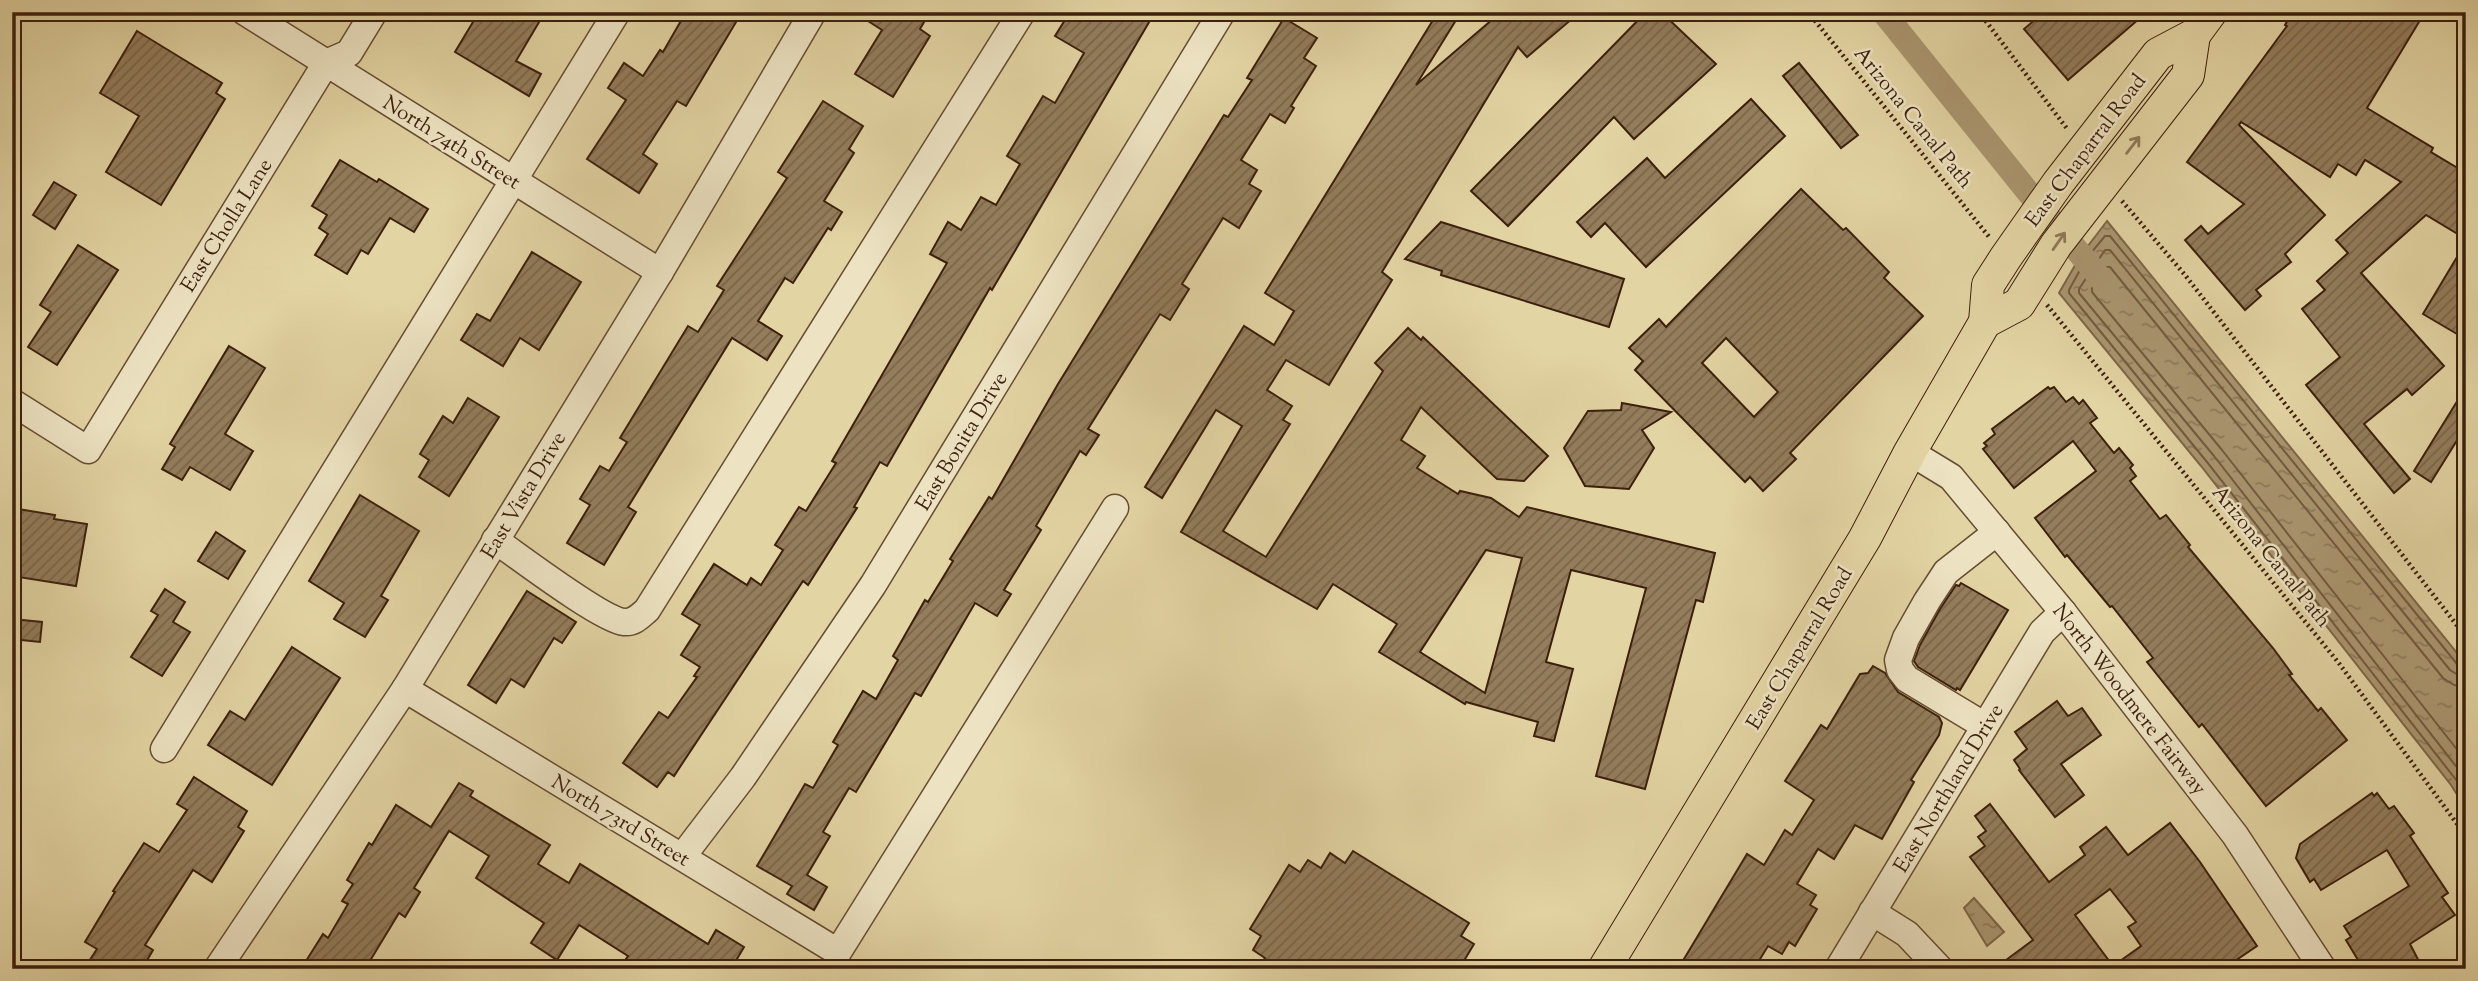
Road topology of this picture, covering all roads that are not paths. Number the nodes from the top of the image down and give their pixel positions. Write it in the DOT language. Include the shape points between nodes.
graph roads {
  1 [pos="245,12"];
  2 [pos="374,12"];
  3 [pos="617,12"];
  4 [pos="813,12"];
  5 [pos="1023,12"];
  6 [pos="1222,12"];
  7 [pos="2203,24"];
  8 [pos="326,63"];
  9 [pos="512,180"];
  10 [pos="660,272"];
  11 [pos="1985,321"];
  12 [pos="12,402"];
  13 [pos="1910,452"];
  14 [pos="1115,508"];
  15 [pos="1997,532"];
  16 [pos="495,540"];
  17 [pos="2063,612"];
  18 [pos="404,689"];
  19 [pos="1985,726"];
  20 [pos="164,749"];
  21 [pos="682,857"];
  22 [pos="1872,912"];
  23 [pos="217,969"];
  24 [pos="1604,969"];
  25 [pos="1838,969"];
  26 [pos="1940,969"];
  27 [pos="2323,969"];
  1 -- 8 [label="street, North 74th Street"];
  2 -- 8 [label="street, East Cholla Lane" via="349,53"];
  3 -- 9 [label="street"];
  4 -- 10 [label="street, East Vista Drive"];
  5 -- 16 [label="street" via="647,610 633,621 622,622"];
  6 -- 21 [label="street, East Bonita Drive" via="873,585 743,777"];
  11 -- 7 [label="main road, East Chaparral Road, one-way" via="2037,294 2099,189 2188,75"];
  7 -- 11 [label="main road, East Chaparral Road" via="2158,54 2000,250 1988,285"];
  8 -- 9 [label="street, North 74th Street"];
  8 -- 12 [label="street, East Cholla Lane" via="88,450"];
  9 -- 10 [label="street, North 74th Street"];
  9 -- 20 [label="street"];
  10 -- 16 [label="street, East Vista Drive"];
  11 -- 13 [label="main road, East Chaparral Road"];
  13 -- 15 [label="street, North Woodmere Fairway" via="1951,477"];
  13 -- 24 [label="main road, East Chaparral Road" via="1813,627"];
  14 -- 21 [label="street, North 73rd Street" via="838,952"];
  15 -- 17 [label="street, North Woodmere Fairway"];
  15 -- 19 [label="street" via="1946,572 1906,638 1898,660 1907,678"];
  16 -- 18 [label="street, East Vista Drive"];
  17 -- 19 [label="street, East Northland Drive" via="2042,632"];
  17 -- 27 [label="street, North Woodmere Fairway" via="2235,835"];
  18 -- 21 [label="street, North 73rd Street"];
  18 -- 23 [label="street, East Vista Drive"];
  19 -- 22 [label="street, East Northland Drive"];
  22 -- 25 [label="street, East Northland Drive"];
  22 -- 26 [label="street" via="1907,934"];
}
